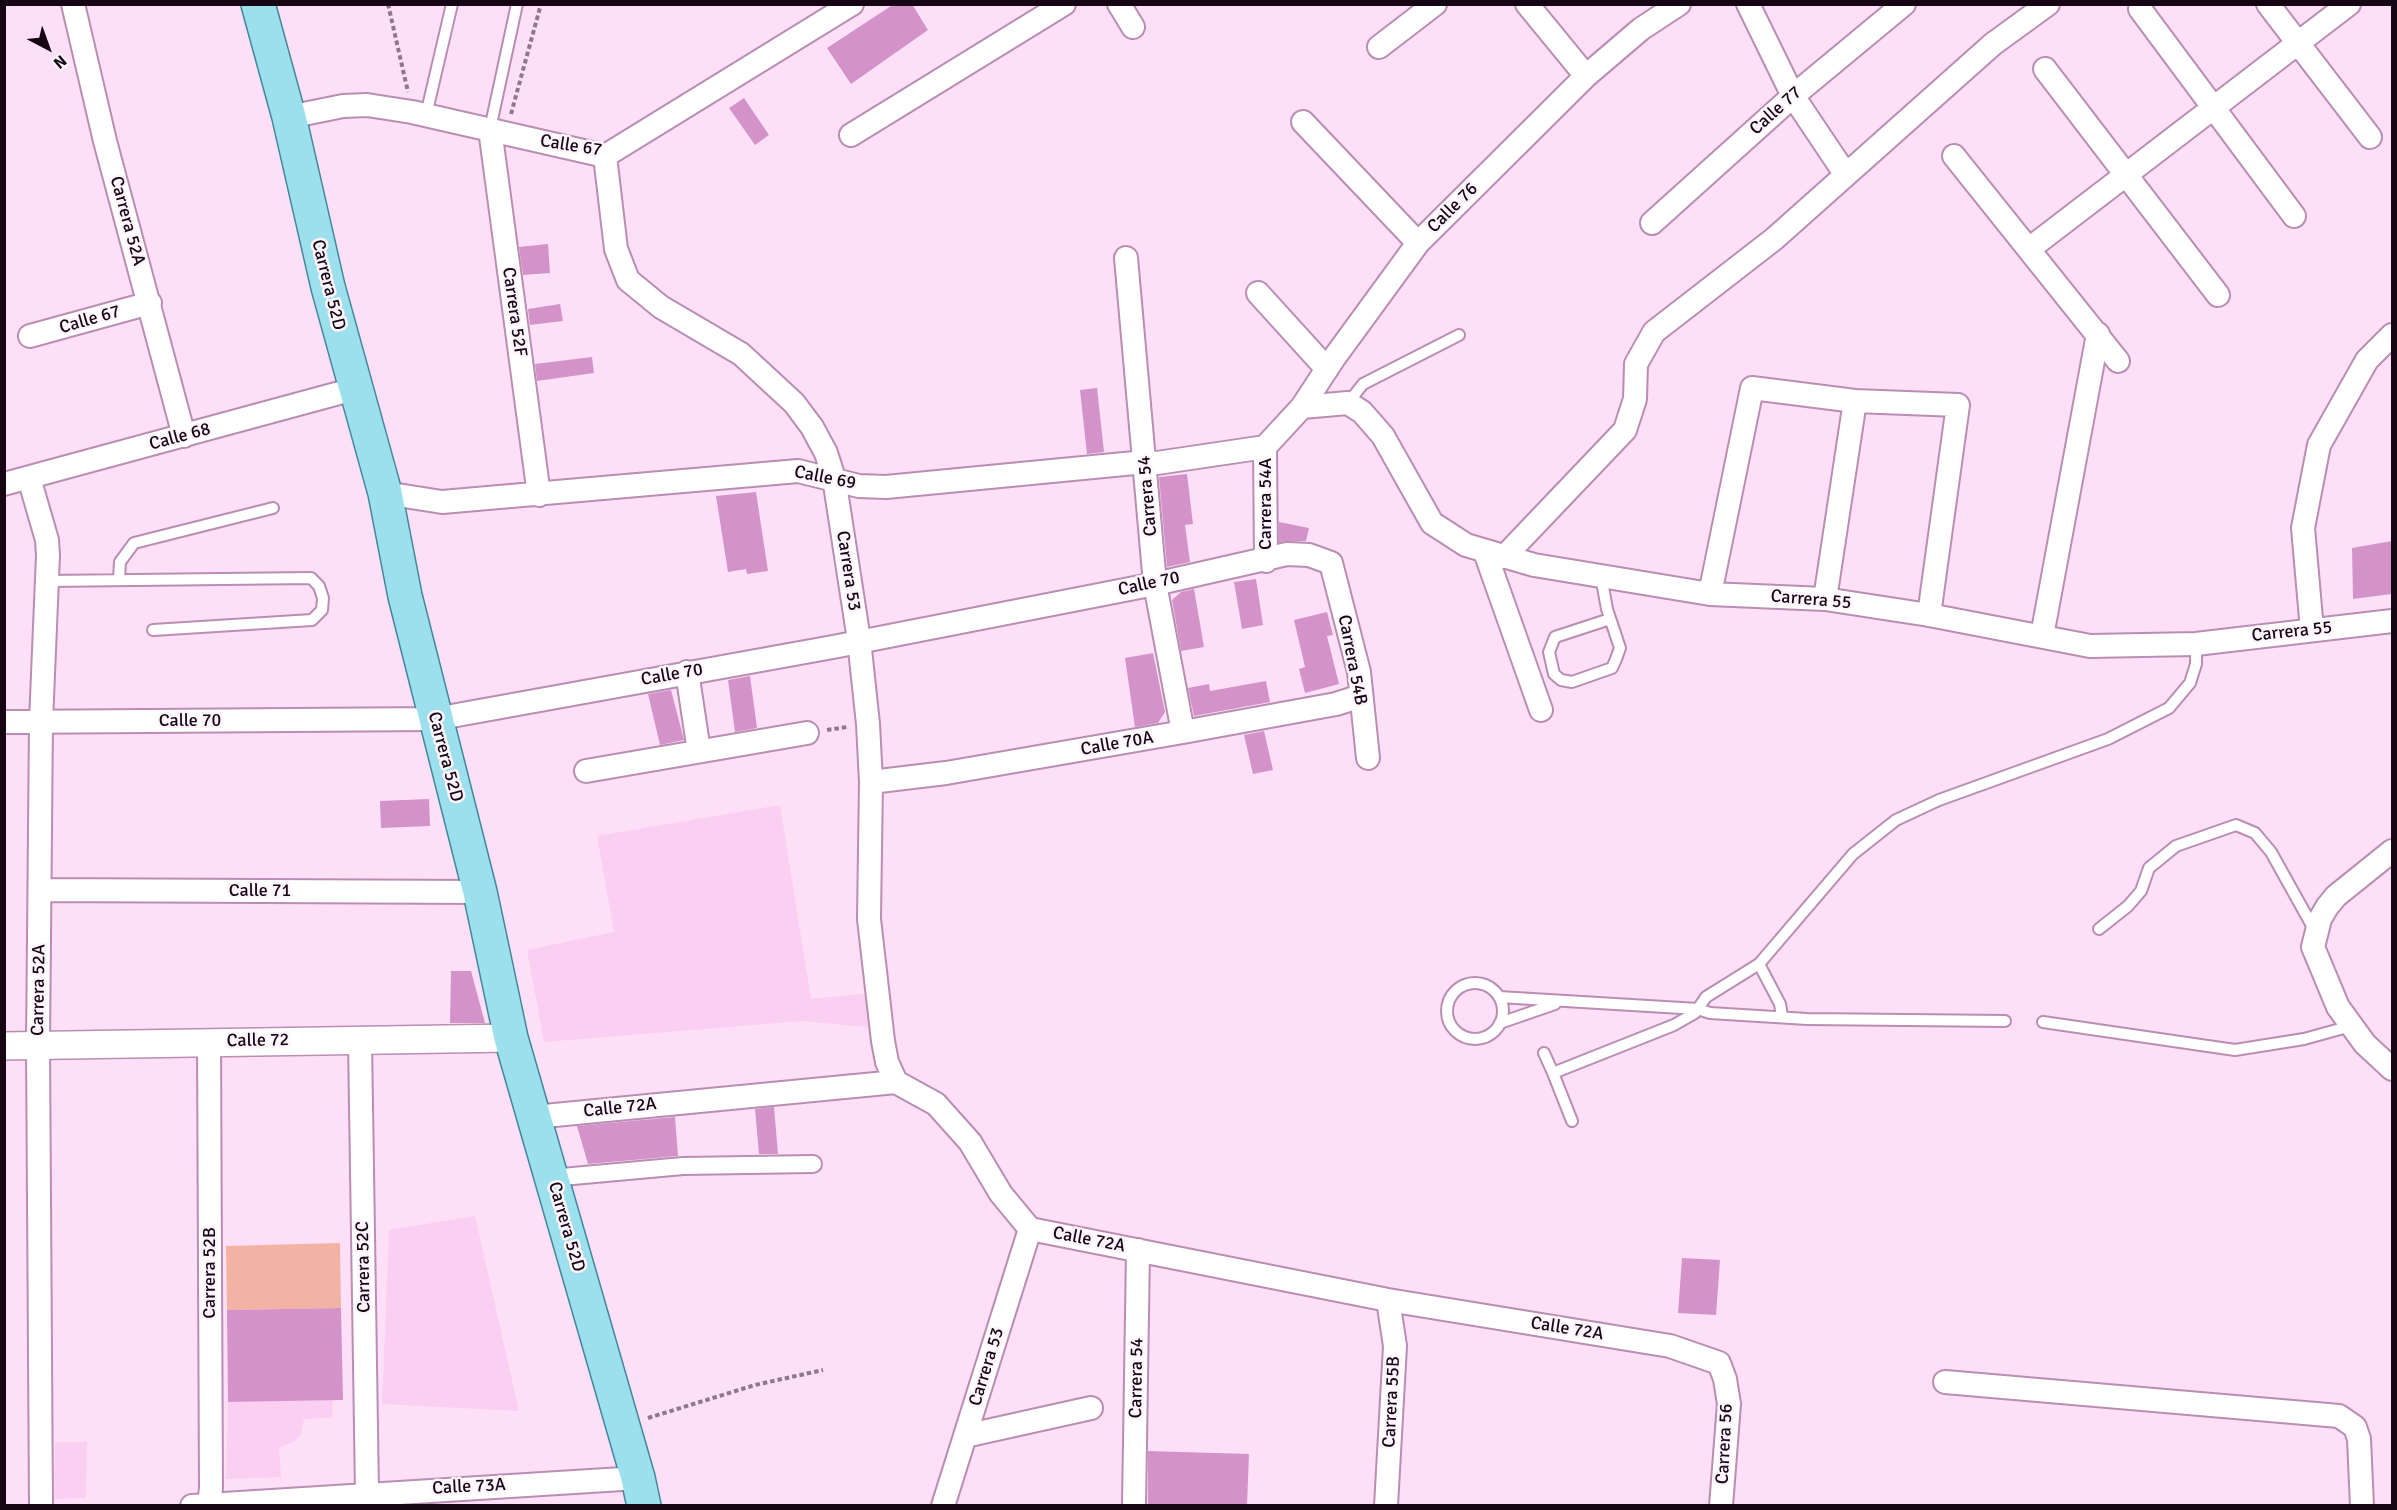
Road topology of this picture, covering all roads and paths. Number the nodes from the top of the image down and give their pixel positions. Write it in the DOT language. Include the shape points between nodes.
graph roads {
  1 [pos="73,4"];
  2 [pos="258,4"];
  3 [pos="388,4"];
  4 [pos="452,4"];
  5 [pos="517,4"];
  6 [pos="541,4"];
  7 [pos="852,4"];
  8 [pos="1064,4"];
  9 [pos="1119,4"];
  10 [pos="1436,4"];
  11 [pos="1527,4"];
  12 [pos="1679,4"];
  13 [pos="1748,4"];
  14 [pos="1904,4"];
  15 [pos="2048,4"];
  16 [pos="2268,4"];
  17 [pos="2349,4"];
  18 [pos="2140,9"];
  19 [pos="1133,27"];
  20 [pos="2298,44"];
  21 [pos="1379,47"];
  22 [pos="2045,69"];
  23 [pos="1586,76"];
  24 [pos="1793,96"];
  25 [pos="2213,108"];
  26 [pos="419,113"];
  27 [pos="289,117"];
  28 [pos="1303,122"];
  29 [pos="498,132"];
  30 [pos="851,135"];
  31 [pos="2370,137"];
  32 [pos="605,156"];
  33 [pos="1954,156"];
  34 [pos="1846,175"];
  35 [pos="2126,175"];
  36 [pos="2294,216"];
  37 [pos="1652,223"];
  38 [pos="1418,243"];
  39 [pos="2029,249"];
  40 [pos="1126,258"];
  41 [pos="1258,293"];
  42 [pos="2218,295"];
  43 [pos="150,303"];
  44 [pos="2098,334"];
  45 [pos="1459,335"];
  46 [pos="2392,335"];
  47 [pos="30,336"];
  48 [pos="2118,361"];
  49 [pos="1327,369"];
  50 [pos="354,389"];
  51 [pos="1855,401"];
  52 [pos="1348,403"];
  53 [pos="1302,407"];
  54 [pos="184,436"];
  55 [pos="1265,447"];
  56 [pos="1145,462"];
  57 [pos="29,478"];
  58 [pos="834,478"];
  59 [pos="4,484"];
  60 [pos="385,493"];
  61 [pos="539,495"];
  62 [pos="273,508"];
  63 [pos="1495,555"];
  64 [pos="1266,561"];
  65 [pos="1331,563"];
  66 [pos="1601,576"];
  67 [pos="119,579"];
  68 [pos="47,581"];
  69 [pos="1155,584"];
  70 [pos="1710,594"];
  71 [pos="1825,599"];
  72 [pos="1929,615"];
  73 [pos="1610,619"];
  74 [pos="2392,621"];
  75 [pos="153,630"];
  76 [pos="2312,630"];
  77 [pos="2042,636"];
  78 [pos="859,640"];
  79 [pos="2196,644"];
  80 [pos="687,672"];
  81 [pos="1361,696"];
  82 [pos="1540,710"];
  83 [pos="435,719"];
  84 [pos="40,722"];
  85 [pos="4,723"];
  86 [pos="868,724"];
  87 [pos="1182,732"];
  88 [pos="807,733"];
  89 [pos="699,751"];
  90 [pos="1368,758"];
  91 [pos="586,771"];
  92 [pos="871,782"];
  93 [pos="2392,851"];
  94 [pos="40,890"];
  95 [pos="480,891"];
  96 [pos="2099,929"];
  97 [pos="2315,933"];
  98 [pos="1759,964"];
  99 [pos="1499,997"];
  100 [pos="1558,1003"];
  101 [pos="1698,1009"];
  102 [pos="1782,1016"];
  103 [pos="2005,1021"];
  104 [pos="2043,1022"];
  105 [pos="1500,1023"];
  106 [pos="2351,1026"];
  107 [pos="511,1038"];
  108 [pos="360,1040"];
  109 [pos="209,1042"];
  110 [pos="38,1045"];
  111 [pos="4,1046"];
  112 [pos="1544,1053"];
  113 [pos="2392,1069"];
  114 [pos="1553,1073"];
  115 [pos="896,1082"];
  116 [pos="534,1117"];
  117 [pos="1572,1121"];
  118 [pos="813,1164"];
  119 [pos="551,1178"];
  120 [pos="1030,1228"];
  121 [pos="1138,1250"];
  122 [pos="1388,1299"];
  123 [pos="1705,1356"];
  124 [pos="823,1370"];
  125 [pos="1945,1382"];
  126 [pos="1091,1408"];
  127 [pos="624,1426"];
  128 [pos="965,1436"];
  129 [pos="641,1492"];
  130 [pos="367,1493"];
  131 [pos="483,1496"];
  132 [pos="200,1505"];
  133 [pos="41,1506"];
  134 [pos="943,1506"];
  135 [pos="1134,1506"];
  136 [pos="1386,1506"];
  137 [pos="1721,1506"];
  138 [pos="2362,1506"];
  1 -- 43 [label="street, Carrera 52A" via="105,141"];
  2 -- 27 [label="main road, Carrera 52D"];
  3 -- 26 [label="path"];
  4 -- 26 [label="lane"];
  5 -- 29 [label="lane"];
  6 -- 29 [label="path"];
  7 -- 32 [label="street, Calle 67"];
  8 -- 30 [label="street"];
  9 -- 19 [label="street"];
  10 -- 21 [label="street"];
  11 -- 23 [label="street"];
  12 -- 23 [label="street, Calle 76" via="1641,29"];
  13 -- 24 [label="street"];
  14 -- 24 [label="street, Calle 77"];
  15 -- 34 [label="street" via="1993,44"];
  16 -- 20 [label="street"];
  17 -- 20 [label="street"];
  18 -- 25 [label="street"];
  20 -- 25 [label="street"];
  20 -- 31 [label="street"];
  22 -- 35 [label="street"];
  23 -- 38 [label="street, Calle 76"];
  24 -- 34 [label="street"];
  24 -- 37 [label="street, Calle 77"];
  25 -- 35 [label="street"];
  25 -- 36 [label="street"];
  26 -- 27 [label="street, Calle 67" via="367,105"];
  26 -- 29 [label="street, Calle 67"];
  27 -- 50 [label="main road, Carrera 52D"];
  28 -- 38 [label="street"];
  29 -- 32 [label="street, Calle 67"];
  29 -- 61 [label="street, Carrera 52F"];
  32 -- 58 [label="street, Carrera 53" via="616,249 628,280 661,307 741,354 794,403 826,453"];
  33 -- 39 [label="street"];
  34 -- 63 [label="street" via="1774,238 1654,332 1636,364 1635,399 1625,430"];
  35 -- 39 [label="street"];
  35 -- 42 [label="street"];
  38 -- 49 [label="street, Calle 76"];
  39 -- 44 [label="street"];
  40 -- 56 [label="street, Carrera 54"];
  41 -- 49 [label="street"];
  43 -- 47 [label="street, Calle 67"];
  43 -- 54 [label="street, Carrera 52A"];
  44 -- 48 [label="street"];
  44 -- 77 [label="street"];
  45 -- 52 [label="lane" via="1363,384"];
  46 -- 76 [label="street" via="2367,360 2319,446 2302,528"];
  49 -- 53 [label="street, Calle 76"];
  50 -- 54 [label="street, Calle 68"];
  50 -- 60 [label="main road, Carrera 52D"];
  51 -- 70 [label="street" via="1752,388"];
  51 -- 71 [label="street"];
  51 -- 72 [label="street" via="1959,405"];
  52 -- 53 [label="street"];
  52 -- 63 [label="street, Carrera 55" via="1383,435 1432,523 1466,545"];
  53 -- 55 [label="street, Calle 76"];
  54 -- 57 [label="street, Calle 68"];
  55 -- 56 [label="street, Calle 69"];
  55 -- 64 [label="street, Carrera 54A"];
  56 -- 58 [label="street, Calle 69" via="886,487 859,486"];
  56 -- 69 [label="street, Carrera 54"];
  57 -- 59 [label="street, Calle 68"];
  57 -- 68 [label="street, Carrera 52A" via="47,540"];
  58 -- 61 [label="street, Calle 69" via="814,472 781,471"];
  58 -- 78 [label="street, Carrera 53"];
  60 -- 61 [label="street, Calle 69" via="442,502"];
  60 -- 83 [label="main road, Carrera 52D"];
  62 -- 67 [label="lane" via="134,543 120,562"];
  63 -- 66 [label="street, Carrera 55"];
  63 -- 82 [label="street"];
  64 -- 65 [label="street, Calle 70" via="1287,554 1309,555"];
  64 -- 69 [label="street, Calle 70"];
  65 -- 81 [label="street, Carrera 54B" via="1359,672"];
  66 -- 70 [label="street, Carrera 55"];
  66 -- 73 [label="lane"];
  67 -- 68 [label="lane"];
  67 -- 75 [label="lane" via="311,578 323,598 322,609 312,620"];
  68 -- 84 [label="street, Carrera 52A"];
  69 -- 78 [label="street, Calle 70"];
  69 -- 87 [label="street, Carrera 54"];
  70 -- 71 [label="street, Carrera 55"];
  71 -- 72 [label="street, Carrera 55"];
  72 -- 77 [label="street, Carrera 55"];
  73 -- 73 [label="lane" via="1620,648 1612,668 1572,682 1554,674 1549,652 1555,637"];
  74 -- 76 [label="street, Carrera 55"];
  76 -- 79 [label="street, Carrera 55"];
  77 -- 79 [label="street, Carrera 55" via="2090,646"];
  78 -- 80 [label="street, Calle 70"];
  78 -- 86 [label="street, Carrera 53"];
  79 -- 98 [label="lane" via="2196,664 2190,683 2169,708 2108,739 1939,800 1896,820 1853,854"];
  80 -- 83 [label="street, Calle 70"];
  80 -- 89 [label="street"];
  81 -- 87 [label="street, Calle 70A"];
  81 -- 90 [label="street, Carrera 54B"];
  83 -- 84 [label="street, Calle 70"];
  83 -- 95 [label="main road, Carrera 52D"];
  84 -- 85 [label="street, Calle 70"];
  84 -- 94 [label="street, Carrera 52A"];
  86 -- 88 [label="path"];
  86 -- 92 [label="street, Carrera 53"];
  87 -- 92 [label="street, Calle 70A" via="946,773"];
  88 -- 89 [label="street"];
  89 -- 91 [label="street"];
  92 -- 115 [label="street, Carrera 53" via="869,919 883,1041"];
  93 -- 97 [label="street" via="2336,896"];
  94 -- 95 [label="street, Calle 71"];
  94 -- 110 [label="street, Carrera 52A"];
  95 -- 107 [label="main road, Carrera 52D"];
  96 -- 97 [label="lane" via="2128,906 2141,891 2149,868 2176,846 2236,825 2255,833 2271,852"];
  97 -- 106 [label="street" via="2313,947 2320,968"];
  98 -- 101 [label="lane" via="1714,991"];
  98 -- 102 [label="lane" via="1780,1004"];
  99 -- 100 [label="lane"];
  99 -- 105 [label="lane"];
  99 -- 105 [label="lane" via="1486,986 1467,984 1452,995 1447,1013 1456,1031 1464,1037 1485,1037"];
  100 -- 101 [label="lane"];
  100 -- 105 [label="lane"];
  101 -- 102 [label="lane"];
  101 -- 114 [label="lane" via="1674,1025"];
  102 -- 103 [label="lane"];
  104 -- 106 [label="lane" via="2235,1050 2304,1039"];
  106 -- 113 [label="street"];
  107 -- 108 [label="street, Calle 72"];
  107 -- 116 [label="main road, Carrera 52D"];
  108 -- 109 [label="street, Calle 72"];
  108 -- 130 [label="street, Carrera 52C"];
  109 -- 110 [label="street, Calle 72"];
  109 -- 132 [label="street, Carrera 52B" via="211,1488"];
  110 -- 111 [label="street, Calle 72"];
  110 -- 133 [label="street, Carrera 52A"];
  112 -- 114 [label="lane"];
  114 -- 117 [label="lane"];
  115 -- 116 [label="street, Calle 72A"];
  115 -- 120 [label="street, Calle 72A" via="936,1104 970,1142 1002,1194"];
  116 -- 119 [label="main road, Carrera 52D"];
  118 -- 119 [label="street" via="683,1166"];
  119 -- 127 [label="main road, Carrera 52D"];
  120 -- 121 [label="street, Calle 72A"];
  120 -- 128 [label="street, Carrera 53"];
  121 -- 122 [label="street, Calle 72A"];
  121 -- 135 [label="street, Carrera 54"];
  122 -- 123 [label="street, Calle 72A" via="1670,1346"];
  122 -- 136 [label="street, Carrera 55B" via="1395,1346"];
  123 -- 137 [label="street, Carrera 56" via="1719,1363 1729,1404"];
  124 -- 127 [label="path" via="732,1392"];
  125 -- 138 [label="street" via="2339,1416 2355,1427 2360,1439"];
  126 -- 128 [label="street"];
  127 -- 129 [label="main road, Carrera 52D"];
  128 -- 134 [label="street, Carrera 53"];
  129 -- 131 [label="street, Calle 73A"];
  130 -- 131 [label="street, Calle 73A"];
  130 -- 132 [label="street, Calle 73A"];
}
